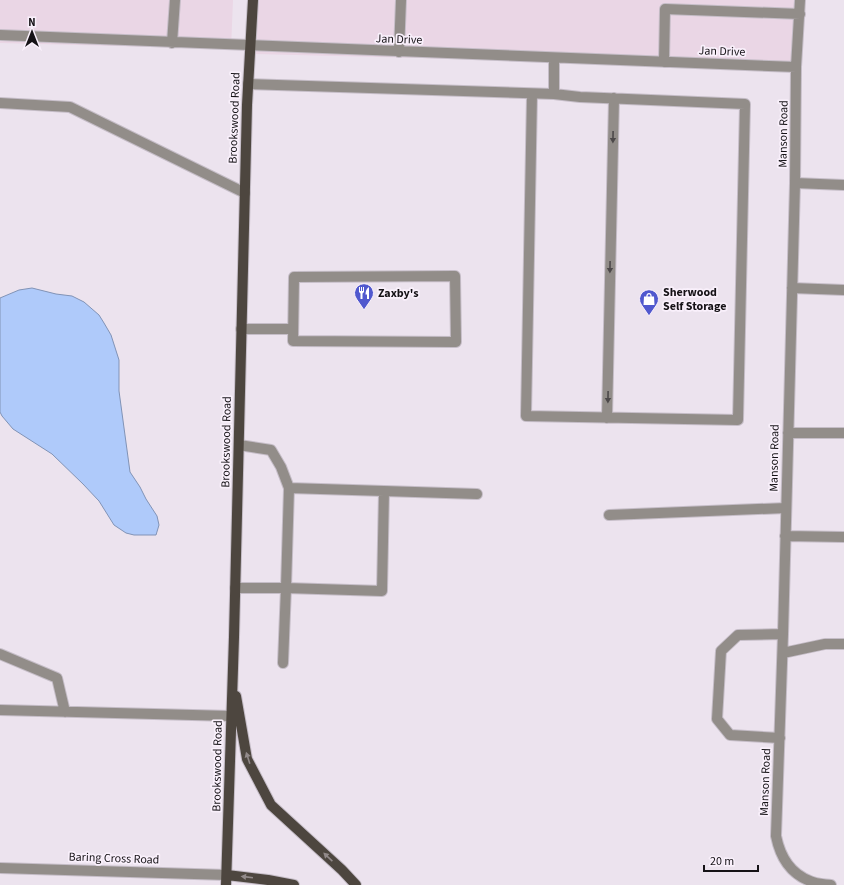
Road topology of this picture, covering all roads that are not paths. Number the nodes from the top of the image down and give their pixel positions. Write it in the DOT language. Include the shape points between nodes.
graph roads {
  1 [pos="175,0"];
  2 [pos="253,0"];
  3 [pos="401,0"];
  4 [pos="800,0"];
  5 [pos="800,14"];
  6 [pos="0,35"];
  7 [pos="172,43"];
  8 [pos="250,46"];
  9 [pos="399,52"];
  10 [pos="554,58"];
  11 [pos="664,62"];
  12 [pos="796,67"];
  13 [pos="248,84"];
  14 [pos="532,94"];
  15 [pos="554,94"];
  16 [pos="614,98"];
  17 [pos="0,103"];
  18 [pos="795,183"];
  19 [pos="844,185"];
  20 [pos="245,193"];
  21 [pos="792,288"];
  22 [pos="844,290"];
  23 [pos="293,329"];
  24 [pos="241,330"];
  25 [pos="607,418"];
  26 [pos="788,433"];
  27 [pos="844,433"];
  28 [pos="239,445"];
  29 [pos="289,488"];
  30 [pos="384,491"];
  31 [pos="477,494"];
  32 [pos="786,508"];
  33 [pos="609,515"];
  34 [pos="785,536"];
  35 [pos="844,537"];
  36 [pos="235,588"];
  37 [pos="286,588"];
  38 [pos="783,634"];
  39 [pos="844,644"];
  40 [pos="783,653"];
  41 [pos="0,654"];
  42 [pos="284,662"];
  43 [pos="233,674"];
  44 [pos="0,710"];
  45 [pos="65,712"];
  46 [pos="231,716"];
  47 [pos="780,738"];
  48 [pos="0,868"];
  49 [pos="226,880"];
  50 [pos="294,885"];
  51 [pos="356,885"];
  52 [pos="831,885"];
  1 -- 7 [label="street"];
  2 -- 8 [label="main road, Brookswood Road"];
  3 -- 9 [label="street"];
  4 -- 5 [label="street, Manson Road"];
  5 -- 11 [label="street" via="666,9"];
  5 -- 12 [label="street, Manson Road"];
  6 -- 7 [label="street, Jan Drive"];
  7 -- 8 [label="street, Jan Drive"];
  8 -- 9 [label="street, Jan Drive"];
  8 -- 13 [label="main road, Brookswood Road"];
  9 -- 10 [label="street, Jan Drive"];
  10 -- 11 [label="street, Jan Drive"];
  10 -- 15 [label="street"];
  11 -- 12 [label="street, Jan Drive"];
  12 -- 18 [label="street, Manson Road"];
  13 -- 14 [label="street"];
  13 -- 20 [label="main road, Brookswood Road"];
  14 -- 15 [label="street"];
  14 -- 25 [label="street" via="526,416"];
  15 -- 16 [label="street"];
  16 -- 25 [label="street, one-way"];
  16 -- 25 [label="street" via="745,104 738,420"];
  17 -- 20 [label="street" via="70,107"];
  18 -- 19 [label="street"];
  18 -- 21 [label="street, Manson Road"];
  20 -- 24 [label="main road, Brookswood Road"];
  21 -- 22 [label="street"];
  21 -- 26 [label="street, Manson Road"];
  23 -- 23 [label="street" via="293,341 456,342 455,276 294,277"];
  23 -- 24 [label="street"];
  24 -- 28 [label="main road, Brookswood Road"];
  26 -- 27 [label="street"];
  26 -- 32 [label="street, Manson Road"];
  28 -- 29 [label="street" via="271,450"];
  28 -- 36 [label="main road, Brookswood Road"];
  29 -- 30 [label="street"];
  29 -- 37 [label="street"];
  30 -- 31 [label="street"];
  30 -- 37 [label="street" via="382,591"];
  32 -- 33 [label="street"];
  32 -- 34 [label="street, Manson Road"];
  34 -- 35 [label="street"];
  34 -- 38 [label="street, Manson Road"];
  36 -- 37 [label="street"];
  36 -- 43 [label="main road, Brookswood Road"];
  37 -- 42 [label="street"];
  38 -- 40 [label="street, Manson Road"];
  38 -- 47 [label="street" via="738,635 721,651 717,719 730,735"];
  39 -- 40 [label="street" via="825,644"];
  40 -- 47 [label="street, Manson Road"];
  41 -- 45 [label="street" via="57,678"];
  43 -- 46 [label="main road, Brookswood Road"];
  51 -- 43 [label="main road, one-way" via="271,805 247,759"];
  44 -- 45 [label="street"];
  45 -- 46 [label="street"];
  46 -- 49 [label="main road, Brookswood Road"];
  47 -- 52 [label="street, Manson Road" via="776,836 779,850 787,864 798,875 810,882"];
  48 -- 49 [label="street, Baring Cross Road"];
  50 -- 49 [label="main road, one-way" via="268,880"];
}
